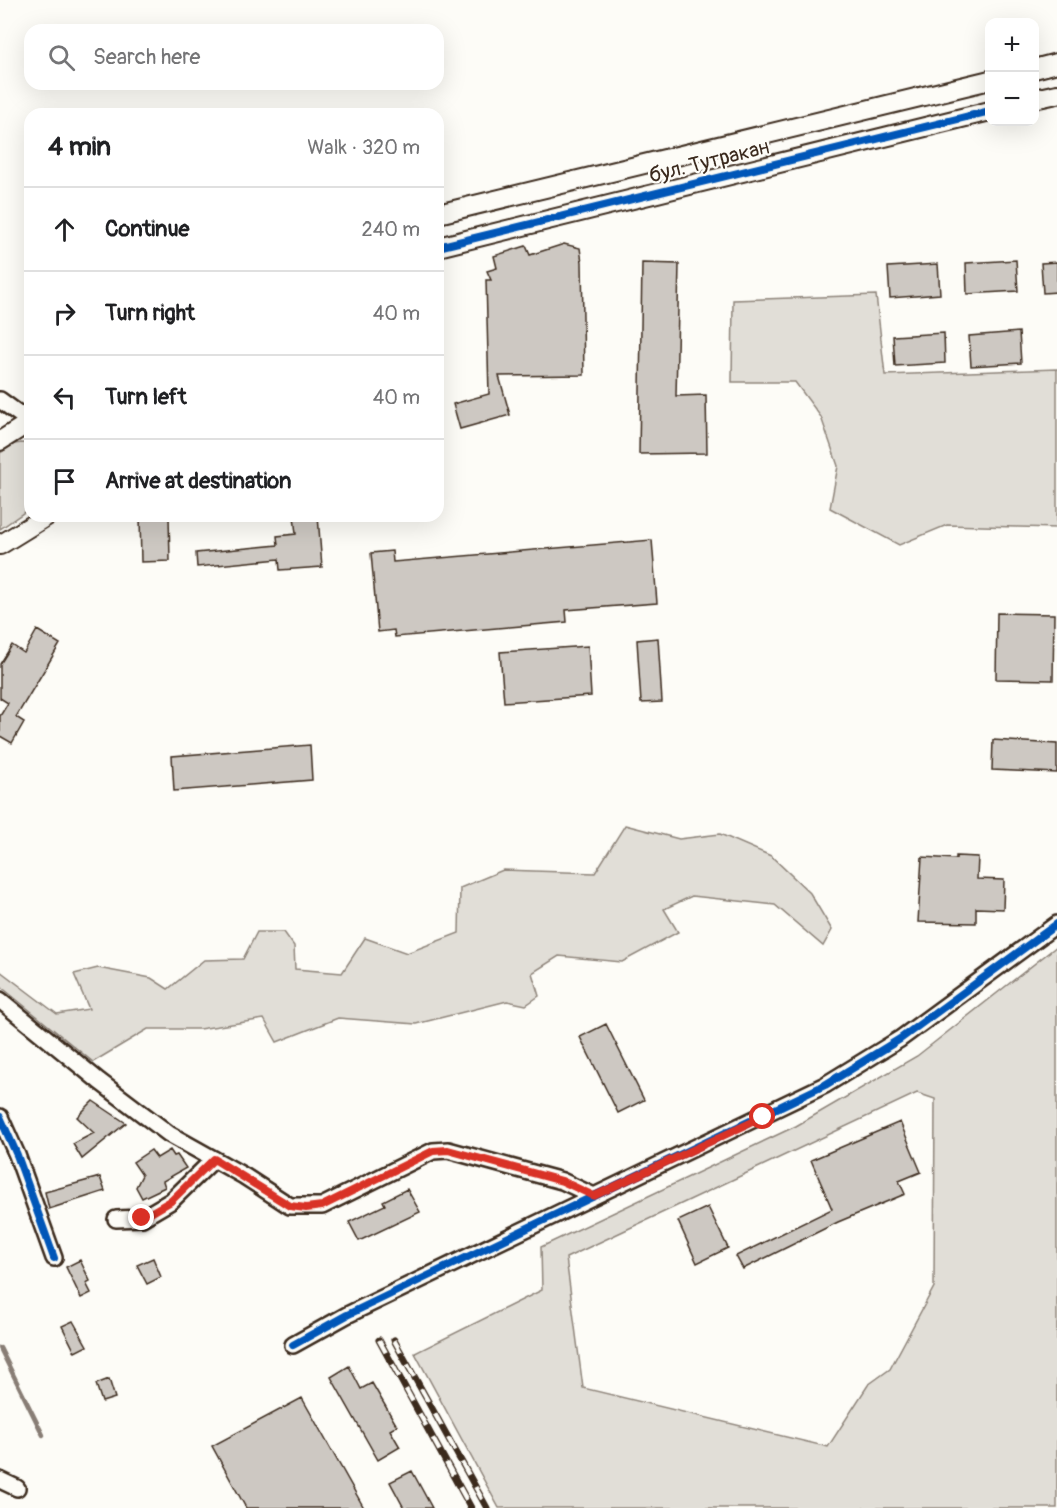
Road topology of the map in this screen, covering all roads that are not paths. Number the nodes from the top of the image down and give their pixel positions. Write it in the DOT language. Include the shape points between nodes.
graph roads {
  1 [pos="1057,63"];
  2 [pos="1039,68"];
  3 [pos="985,81"];
  4 [pos="1057,94"];
  5 [pos="1039,98"];
  6 [pos="985,112"];
  7 [pos="444,213"];
  8 [pos="444,246"];
  9 [pos="0,400"];
  10 [pos="24,418"];
  11 [pos="24,426"];
  12 [pos="0,441"];
  13 [pos="37,522"];
  14 [pos="0,545"];
  15 [pos="1057,924"];
  16 [pos="0,999"];
  17 [pos="0,1117"];
  18 [pos="214,1159"];
  19 [pos="594,1196"];
  20 [pos="116,1219"];
  21 [pos="54,1258"];
  22 [pos="293,1345"];
  23 [pos="0,1480"];
  24 [pos="17,1488"];
  1 -- 2 [label="main road"];
  3 -- 7 [label="main road, бул. Тутракан"];
  4 -- 5 [label="main road"];
  6 -- 8 [label="main road, бул. Тутракан"];
  9 -- 10 [label="street"];
  11 -- 12 [label="main road"];
  13 -- 14 [label="main road"];
  15 -- 19 [label="street" via="900,1039 825,1085"];
  16 -- 18 [label="street" via="169,1134"];
  17 -- 21 [label="street"];
  18 -- 19 [label="street" via="290,1206 322,1206 433,1151 448,1150 562,1181"];
  18 -- 20 [label="street" via="171,1201 142,1218"];
  19 -- 22 [label="street"];
  23 -- 24 [label="street"];
}
